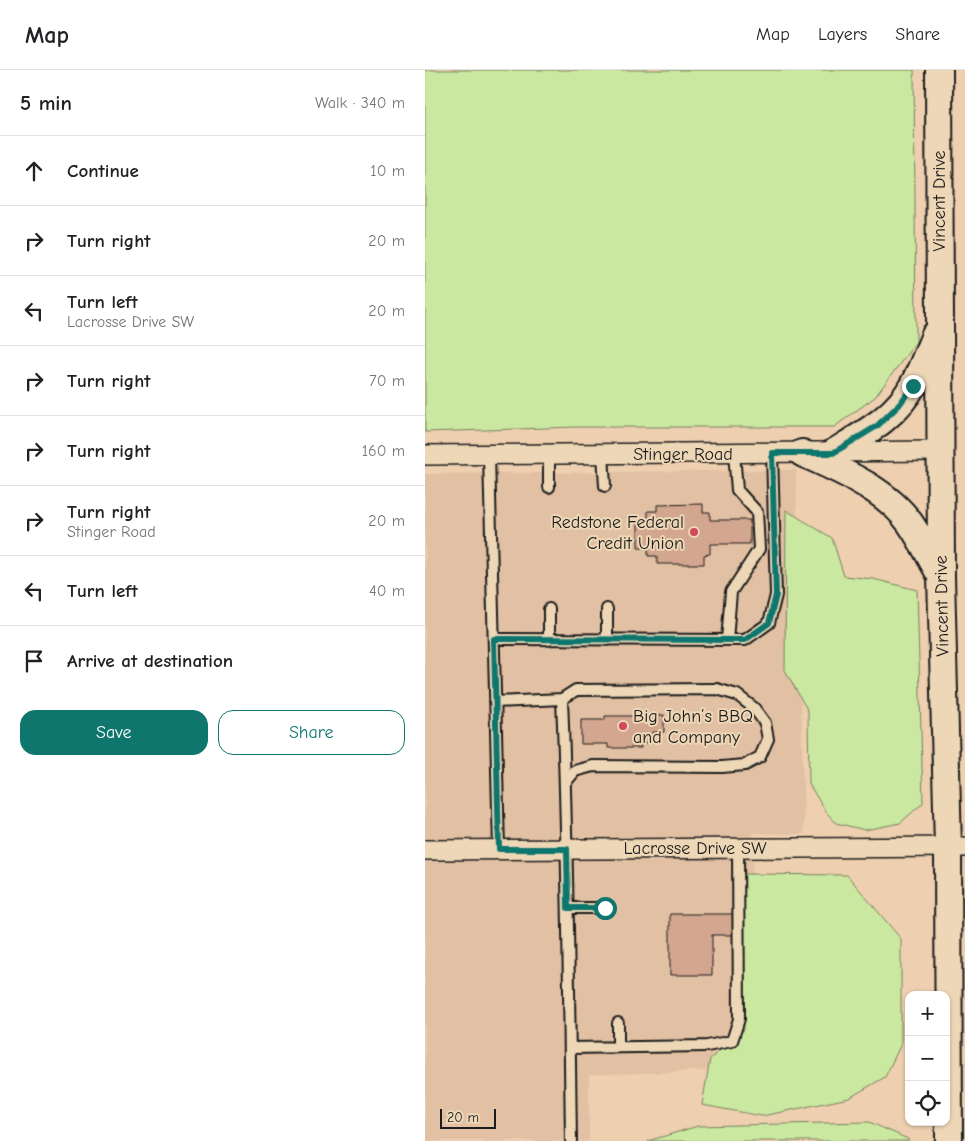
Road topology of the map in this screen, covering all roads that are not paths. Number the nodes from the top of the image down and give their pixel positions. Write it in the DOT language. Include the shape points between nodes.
graph roads {
  1 [pos="939,70"];
  2 [pos="940,325"];
  3 [pos="940,451"];
  4 [pos="772,453"];
  5 [pos="802,453"];
  6 [pos="833,453"];
  7 [pos="549,454"];
  8 [pos="603,454"];
  9 [pos="734,454"];
  10 [pos="425,455"];
  11 [pos="489,455"];
  12 [pos="605,486"];
  13 [pos="549,487"];
  14 [pos="941,576"];
  15 [pos="549,609"];
  16 [pos="607,609"];
  17 [pos="494,639"];
  18 [pos="549,640"];
  19 [pos="607,640"];
  20 [pos="727,640"];
  21 [pos="561,699"];
  22 [pos="495,702"];
  23 [pos="565,783"];
  24 [pos="957,847"];
  25 [pos="738,848"];
  26 [pos="499,849"];
  27 [pos="567,849"];
  28 [pos="425,850"];
  29 [pos="568,908"];
  30 [pos="605,908"];
  31 [pos="618,1023"];
  32 [pos="618,1047"];
  33 [pos="570,1048"];
  34 [pos="571,1141"];
  35 [pos="949,1141"];
  1 -- 2 [label="street, Vincent Drive"];
  2 -- 3 [label="street, Vincent Drive"];
  2 -- 6 [label="street" via="913,386 899,405 877,426"];
  3 -- 6 [label="street, Stinger Road"];
  3 -- 14 [label="street, Vincent Drive"];
  4 -- 5 [label="street, Stinger Road"];
  4 -- 9 [label="street, Stinger Road"];
  4 -- 20 [label="lane" via="776,595 769,623 745,640"];
  5 -- 6 [label="street, Stinger Road"];
  5 -- 14 [label="street" via="883,496 910,522"];
  7 -- 8 [label="street, Stinger Road"];
  7 -- 11 [label="street, Stinger Road"];
  7 -- 13 [label="lane"];
  8 -- 9 [label="street, Stinger Road"];
  8 -- 12 [label="lane"];
  9 -- 20 [label="lane" via="737,490 757,512 759,549 731,592"];
  10 -- 11 [label="street, Stinger Road"];
  11 -- 17 [label="lane"];
  14 -- 24 [label="street, Vincent Drive"];
  15 -- 18 [label="lane"];
  16 -- 19 [label="lane"];
  17 -- 18 [label="lane"];
  17 -- 22 [label="lane"];
  18 -- 19 [label="lane"];
  19 -- 20 [label="lane"];
  21 -- 22 [label="lane"];
  21 -- 23 [label="lane"];
  21 -- 23 [label="lane" via="575,690 717,689 737,695 754,708 765,722 768,739 760,757 745,765 593,766 575,770"];
  22 -- 26 [label="lane"];
  23 -- 27 [label="lane"];
  24 -- 25 [label="street, Lacrosse Drive SW"];
  24 -- 35 [label="street, Vincent Drive"];
  25 -- 27 [label="street, Lacrosse Drive SW"];
  25 -- 32 [label="lane" via="739,1019 732,1040 707,1046"];
  26 -- 27 [label="street, Lacrosse Drive SW"];
  26 -- 28 [label="street, Lacrosse Drive SW"];
  27 -- 29 [label="lane"];
  29 -- 30 [label="lane"];
  29 -- 33 [label="lane"];
  31 -- 32 [label="lane"];
  32 -- 33 [label="lane"];
  33 -- 34 [label="lane"];
}
